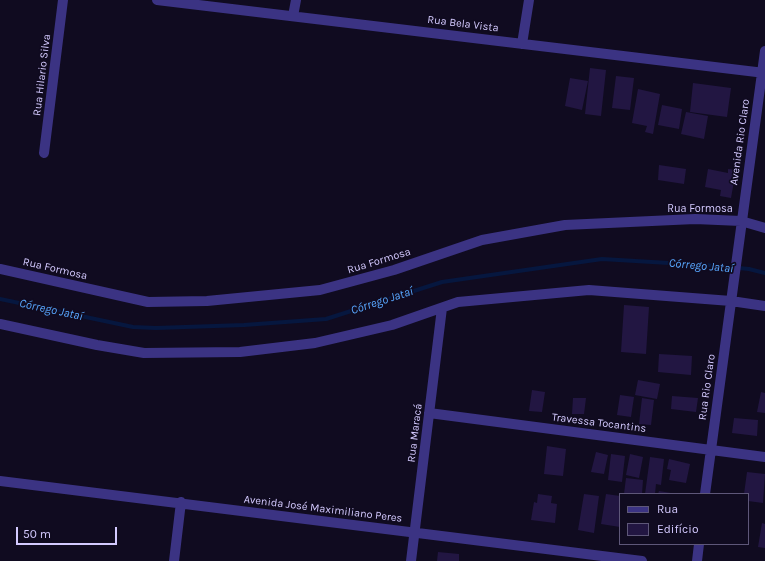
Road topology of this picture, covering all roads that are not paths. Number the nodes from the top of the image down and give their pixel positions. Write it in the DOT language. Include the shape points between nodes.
graph roads {
  1 [pos="64,0"];
  2 [pos="157,0"];
  3 [pos="296,0"];
  4 [pos="529,0"];
  5 [pos="293,16"];
  6 [pos="522,44"];
  7 [pos="765,51"];
  8 [pos="764,73"];
  9 [pos="44,153"];
  10 [pos="741,221"];
  11 [pos="765,228"];
  12 [pos="0,269"];
  13 [pos="733,284"];
  14 [pos="731,301"];
  15 [pos="765,306"];
  16 [pos="442,308"];
  17 [pos="0,324"];
  18 [pos="429,413"];
  19 [pos="710,450"];
  20 [pos="765,457"];
  21 [pos="0,481"];
  22 [pos="705,493"];
  23 [pos="181,502"];
  24 [pos="414,533"];
  25 [pos="699,545"];
  26 [pos="174,561"];
  27 [pos="411,561"];
  28 [pos="642,561"];
  29 [pos="697,561"];
  1 -- 9 [label="street, Rua Hilario Silva"];
  2 -- 5 [label="street, Rua Bela Vista"];
  3 -- 5 [label="street"];
  4 -- 6 [label="street"];
  5 -- 6 [label="street, Rua Bela Vista"];
  6 -- 8 [label="street, Rua Bela Vista"];
  7 -- 8 [label="street, Avenida Rio Claro"];
  8 -- 10 [label="street, Avenida Rio Claro"];
  10 -- 11 [label="street, Rua Formosa"];
  10 -- 12 [label="street, Rua Formosa" via="695,219 565,226 482,240 394,270 320,290 207,301 148,302"];
  10 -- 13 [label="street, Avenida Rio Claro"];
  13 -- 14 [label="street, Rua Rio Claro"];
  14 -- 15 [label="street"];
  14 -- 16 [label="street" via="589,290 458,302"];
  14 -- 19 [label="street, Rua Rio Claro"];
  16 -- 17 [label="street" via="392,325 315,343 240,352 144,353"];
  16 -- 18 [label="street, Rua Maracá"];
  18 -- 19 [label="street, Travessa Tocantins"];
  18 -- 24 [label="street, Rua Maracá"];
  19 -- 20 [label="street, Travessa Tocantins"];
  19 -- 22 [label="street, Rua Rio Claro"];
  21 -- 23 [label="street, Avenida José Maximiliano Peres"];
  23 -- 24 [label="street, Avenida José Maximiliano Peres"];
  23 -- 26 [label="street"];
  24 -- 27 [label="street, Rua Maracá"];
  24 -- 28 [label="street, Avenida José Maximiliano Peres"];
  25 -- 29 [label="street"];
}
